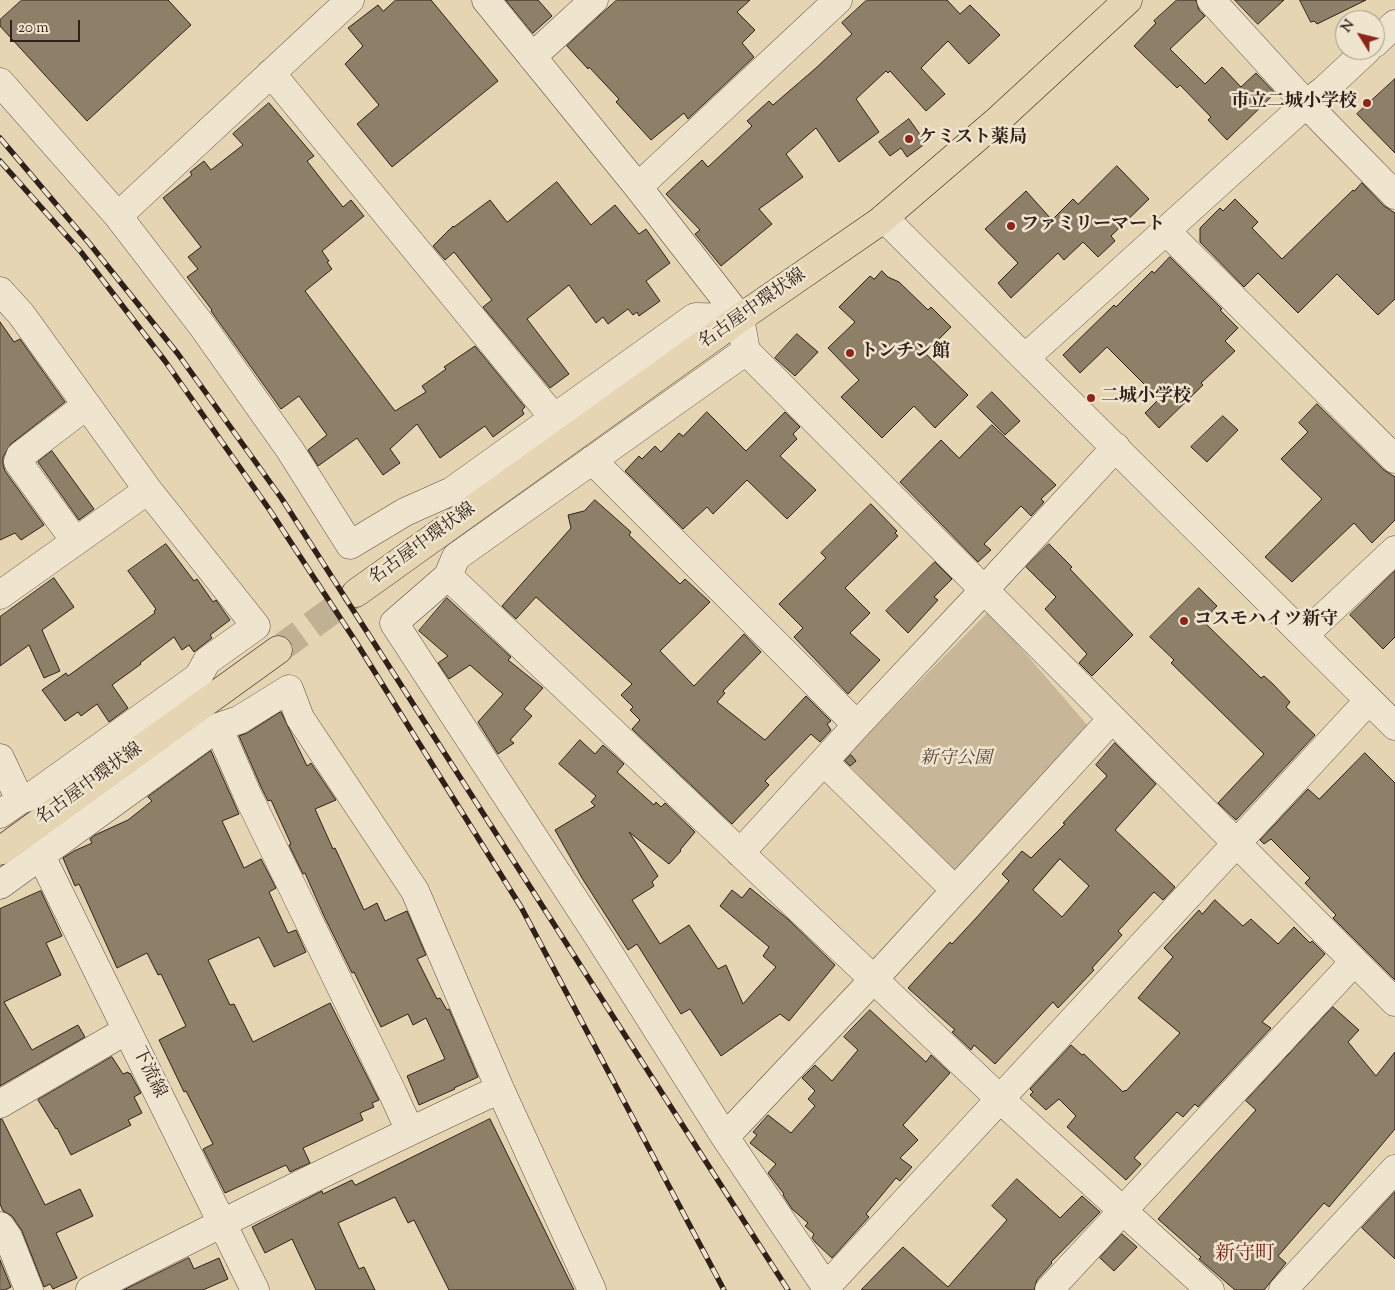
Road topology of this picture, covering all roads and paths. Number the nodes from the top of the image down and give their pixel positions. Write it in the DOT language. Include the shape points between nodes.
graph roads {
  1 [pos="350,0"];
  2 [pos="486,0"];
  3 [pos="594,0"];
  4 [pos="838,0"];
  5 [pos="1128,0"];
  6 [pos="1211,0"];
  7 [pos="1395,24"];
  8 [pos="1385,34"];
  9 [pos="532,57"];
  10 [pos="1356,60"];
  11 [pos="271,73"];
  12 [pos="0,82"];
  13 [pos="1306,104"];
  14 [pos="638,187"];
  15 [pos="1395,195"];
  16 [pos="118,216"];
  17 [pos="884,218"];
  18 [pos="1166,230"];
  19 [pos="0,292"];
  20 [pos="740,318"];
  21 [pos="746,351"];
  22 [pos="1025,358"];
  23 [pos="87,404"];
  24 [pos="555,419"];
  25 [pos="1116,446"];
  26 [pos="1395,459"];
  27 [pos="592,460"];
  28 [pos="148,490"];
  29 [pos="75,541"];
  30 [pos="1395,550"];
  31 [pos="448,576"];
  32 [pos="984,590"];
  33 [pos="356,593"];
  34 [pos="0,595"];
  35 [pos="1304,635"];
  36 [pos="278,650"];
  37 [pos="1369,700"];
  38 [pos="1112,719"];
  39 [pos="857,725"];
  40 [pos="1395,726"];
  41 [pos="218,727"];
  42 [pos="0,758"];
  43 [pos="824,762"];
  44 [pos="10,807"];
  45 [pos="1236,843"];
  46 [pos="0,851"];
  47 [pos="740,853"];
  48 [pos="41,856"];
  49 [pos="0,885"];
  50 [pos="955,890"];
  51 [pos="1354,962"];
  52 [pos="874,979"];
  53 [pos="1395,1002"];
  54 [pos="127,1030"];
  55 [pos="500,1089"];
  56 [pos="1000,1099"];
  57 [pos="0,1104"];
  58 [pos="410,1131"];
  59 [pos="726,1137"];
  60 [pos="1395,1169"];
  61 [pos="1123,1211"];
  62 [pos="222,1222"];
  63 [pos="0,1226"];
  64 [pos="827,1288"];
  65 [pos="29,1290"];
  66 [pos="90,1290"];
  67 [pos="255,1290"];
  68 [pos="592,1290"];
  69 [pos="1049,1290"];
  70 [pos="1210,1290"];
  71 [pos="1283,1290"];
  1 -- 11 [label="street"];
  2 -- 9 [label="street"];
  3 -- 9 [label="street"];
  4 -- 14 [label="street"];
  5 -- 17 [label="main road, 名古屋中環状線" via="999,119"];
  6 -- 13 [label="street"];
  7 -- 8 [label="street"];
  9 -- 14 [label="street"];
  10 -- 13 [label="street"];
  11 -- 16 [label="street"];
  11 -- 24 [label="street"];
  12 -- 16 [label="street"];
  13 -- 15 [label="street"];
  13 -- 18 [label="street"];
  14 -- 20 [label="street"];
  16 -- 24 [label="street" via="290,450 350,545 405,512 452,491"];
  17 -- 20 [label="main road, 名古屋中環状線"];
  17 -- 22 [label="street"];
  18 -- 22 [label="street"];
  18 -- 26 [label="street"];
  19 -- 23 [label="street" via="21,314"];
  20 -- 21 [label="street"];
  20 -- 24 [label="street" via="695,318"];
  20 -- 33 [label="main road, 名古屋中環状線"];
  21 -- 27 [label="street"];
  21 -- 32 [label="street"];
  22 -- 25 [label="street"];
  23 -- 28 [label="street"];
  23 -- 29 [label="street" via="20,456 18,462"];
  25 -- 32 [label="street"];
  25 -- 35 [label="street"];
  27 -- 31 [label="street" via="456,557"];
  27 -- 39 [label="street"];
  28 -- 29 [label="street"];
  28 -- 44 [label="street" via="256,626 207,661 198,677 32,796"];
  29 -- 34 [label="street"];
  30 -- 35 [label="street"];
  31 -- 47 [label="street"];
  31 -- 59 [label="street" via="394,623"];
  32 -- 38 [label="street"];
  32 -- 39 [label="street"];
  35 -- 37 [label="street"];
  36 -- 46 [label="main road, 名古屋中環状線"];
  37 -- 40 [label="street"];
  37 -- 45 [label="street"];
  38 -- 45 [label="street"];
  38 -- 50 [label="street"];
  39 -- 43 [label="street"];
  41 -- 48 [label="street"];
  41 -- 55 [label="street" via="239,720 288,689 300,718 416,891"];
  41 -- 58 [label="street" via="248,796"];
  42 -- 44 [label="street"];
  43 -- 47 [label="street"];
  43 -- 50 [label="street"];
  45 -- 51 [label="street"];
  45 -- 56 [label="street"];
  47 -- 52 [label="street"];
  48 -- 49 [label="street"];
  48 -- 54 [label="street, 下流線"];
  50 -- 52 [label="street"];
  51 -- 53 [label="street"];
  51 -- 61 [label="street"];
  52 -- 56 [label="street"];
  52 -- 59 [label="street"];
  54 -- 57 [label="street"];
  54 -- 62 [label="street, 下流線"];
  55 -- 58 [label="street"];
  55 -- 68 [label="street"];
  56 -- 61 [label="street"];
  56 -- 64 [label="street"];
  58 -- 62 [label="street"];
  59 -- 64 [label="street"];
  60 -- 71 [label="street"];
  61 -- 69 [label="street"];
  61 -- 70 [label="street"];
  62 -- 66 [label="street"];
  62 -- 67 [label="street, 下流線"];
  63 -- 65 [label="street" via="8,1237"];
}
